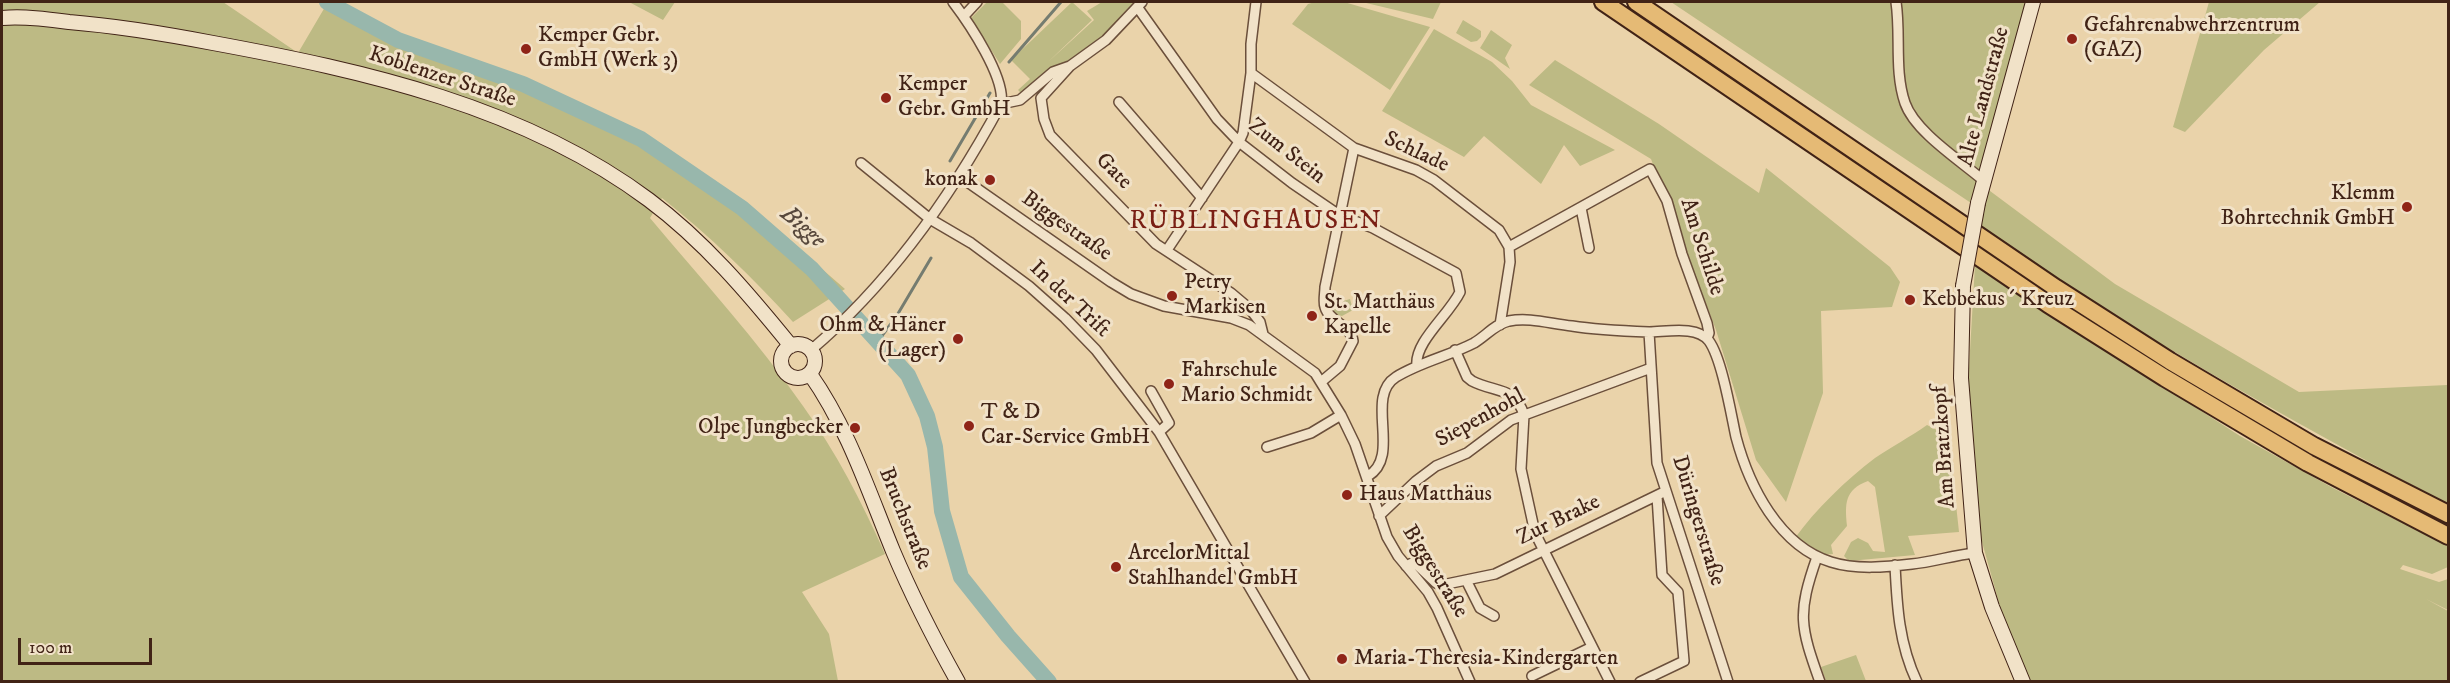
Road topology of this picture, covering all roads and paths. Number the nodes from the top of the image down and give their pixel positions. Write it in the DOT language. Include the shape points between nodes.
graph roads {
  1 [pos="953,2"];
  2 [pos="977,2"];
  3 [pos="1256,2"];
  4 [pos="1604,2"];
  5 [pos="1636,2"];
  6 [pos="1896,2"];
  7 [pos="2033,2"];
  8 [pos="1140,5"];
  9 [pos="964,16"];
  10 [pos="2,18"];
  11 [pos="1070,66"];
  12 [pos="1251,73"];
  13 [pos="1119,102"];
  14 [pos="1001,104"];
  15 [pos="1239,142"];
  16 [pos="1354,148"];
  17 [pos="861,163"];
  18 [pos="959,176"];
  19 [pos="1984,181"];
  20 [pos="1202,198"];
  21 [pos="1978,203"];
  22 [pos="1581,208"];
  23 [pos="1339,215"];
  24 [pos="930,219"];
  25 [pos="1509,247"];
  26 [pos="1588,248"];
  27 [pos="1167,250"];
  28 [pos="1500,325"];
  29 [pos="1649,332"];
  30 [pos="1263,334"];
  31 [pos="1707,338"];
  32 [pos="791,346"];
  33 [pos="811,350"];
  34 [pos="1455,350"];
  35 [pos="1417,366"];
  36 [pos="1651,368"];
  37 [pos="810,374"];
  38 [pos="1321,382"];
  39 [pos="1151,391"];
  40 [pos="1524,415"];
  41 [pos="1341,416"];
  42 [pos="1159,432"];
  43 [pos="1267,447"];
  44 [pos="1368,476"];
  45 [pos="1662,494"];
  46 [pos="2448,514"];
  47 [pos="1379,516"];
  48 [pos="2448,536"];
  49 [pos="1542,550"];
  50 [pos="1975,553"];
  51 [pos="1817,556"];
  52 [pos="1406,566"];
  53 [pos="1895,566"];
  54 [pos="1467,582"];
  55 [pos="1494,616"];
  56 [pos="1592,647"];
  57 [pos="1532,676"];
  58 [pos="958,681"];
  59 [pos="1305,681"];
  60 [pos="1470,681"];
  61 [pos="1610,681"];
  62 [pos="1640,681"];
  63 [pos="1728,681"];
  64 [pos="1820,681"];
  65 [pos="1917,681"];
  66 [pos="2023,681"];
  1 -- 9 [label="street"];
  2 -- 9 [label="street"];
  3 -- 12 [label="street"];
  4 -- 48 [label="highway" via="2048,304 2155,372 2308,463"];
  5 -- 46 [label="highway" via="2056,288 2170,361 2314,446"];
  6 -- 19 [label="street" via="1906,105 1921,128"];
  7 -- 19 [label="main road, Alte Landstraße"];
  8 -- 11 [label="street" via="1106,40"];
  8 -- 15 [label="street, Zum Stein" via="1217,118"];
  9 -- 14 [label="street" via="1001,89"];
  10 -- 32 [label="main road, Koblenzer Straße" via="101,25 264,52 354,72 518,125 575,152 650,201 735,278"];
  11 -- 14 [label="street" via="1053,72 1020,100"];
  11 -- 27 [label="street, Gate" via="1041,98 1050,135 1156,244"];
  12 -- 15 [label="street"];
  12 -- 16 [label="street, Schlade"];
  13 -- 20 [label="street"];
  14 -- 18 [label="street"];
  15 -- 20 [label="street"];
  15 -- 23 [label="street, Zum Stein"];
  16 -- 23 [label="street"];
  16 -- 25 [label="street, Schlade" via="1434,180 1488,220"];
  17 -- 24 [label="street, In der Trift"];
  18 -- 24 [label="street"];
  18 -- 30 [label="street, Biggestraße" via="1131,294 1164,306 1231,318"];
  19 -- 21 [label="main road, Alte Landstraße"];
  20 -- 27 [label="street"];
  21 -- 50 [label="main road, Am Bratzkopf, bridge" via="1963,286 1961,378"];
  22 -- 25 [label="street"];
  22 -- 26 [label="street"];
  22 -- 31 [label="street, Am Schilde" via="1650,169 1667,201 1707,323"];
  23 -- 35 [label="street, Zum Stein" via="1373,228 1456,273 1460,292 1422,344"];
  23 -- 38 [label="street" via="1324,307 1353,341 1340,366"];
  24 -- 33 [label="street" via="867,297"];
  24 -- 42 [label="street, In der Trift" via="1000,264 1065,318 1096,350"];
  25 -- 28 [label="street" via="1509,277"];
  27 -- 30 [label="street, Gate" via="1250,309"];
  28 -- 29 [label="street" via="1527,320"];
  28 -- 34 [label="street" via="1474,343"];
  29 -- 31 [label="street" via="1692,332"];
  29 -- 36 [label="street, Düringerstraße"];
  30 -- 38 [label="street, Biggestraße" via="1315,373"];
  31 -- 51 [label="street, Am Schilde" via="1714,350 1737,440 1753,482 1767,509 1787,534"];
  32 -- 33 [label="main road" via="802,345"];
  32 -- 37 [label="main road" via="783,356 786,372 796,378"];
  33 -- 37 [label="main road" via="815,362"];
  34 -- 35 [label="street"];
  34 -- 40 [label="street" via="1467,377 1514,396"];
  35 -- 44 [label="street" via="1392,379 1386,391 1383,457 1380,466"];
  36 -- 40 [label="street, Siepenhohl"];
  36 -- 45 [label="street, Düringerstraße"];
  37 -- 58 [label="main road, Bruchstraße" via="849,440 929,631"];
  38 -- 41 [label="street, Biggestraße"];
  39 -- 42 [label="street" via="1169,423"];
  40 -- 47 [label="street, Siepenhohl" via="1501,426 1467,453 1436,466"];
  40 -- 49 [label="street" via="1521,469"];
  41 -- 43 [label="street" via="1311,433"];
  41 -- 44 [label="street, Biggestraße"];
  42 -- 59 [label="street, In der Trift"];
  44 -- 47 [label="street, Biggestraße"];
  45 -- 49 [label="street, Zur Brake"];
  45 -- 62 [label="street, Düringerstraße" via="1662,575 1678,592 1684,661"];
  45 -- 63 [label="street, Düringerstraße"];
  47 -- 52 [label="street, Biggestraße"];
  49 -- 54 [label="street, Zur Brake" via="1495,574"];
  49 -- 56 [label="street"];
  50 -- 53 [label="street, Am Schilde"];
  50 -- 66 [label="main road, Am Bratzkopf" via="1992,607"];
  51 -- 53 [label="street, Am Schilde" via="1847,566"];
  51 -- 64 [label="street" via="1806,586 1803,624"];
  52 -- 54 [label="street, Zur Brake" via="1414,562 1438,584"];
  52 -- 60 [label="street, Biggestraße" via="1428,591"];
  53 -- 65 [label="street" via="1900,635"];
  54 -- 55 [label="street" via="1480,608"];
  56 -- 57 [label="street"];
  56 -- 61 [label="street"];
}
